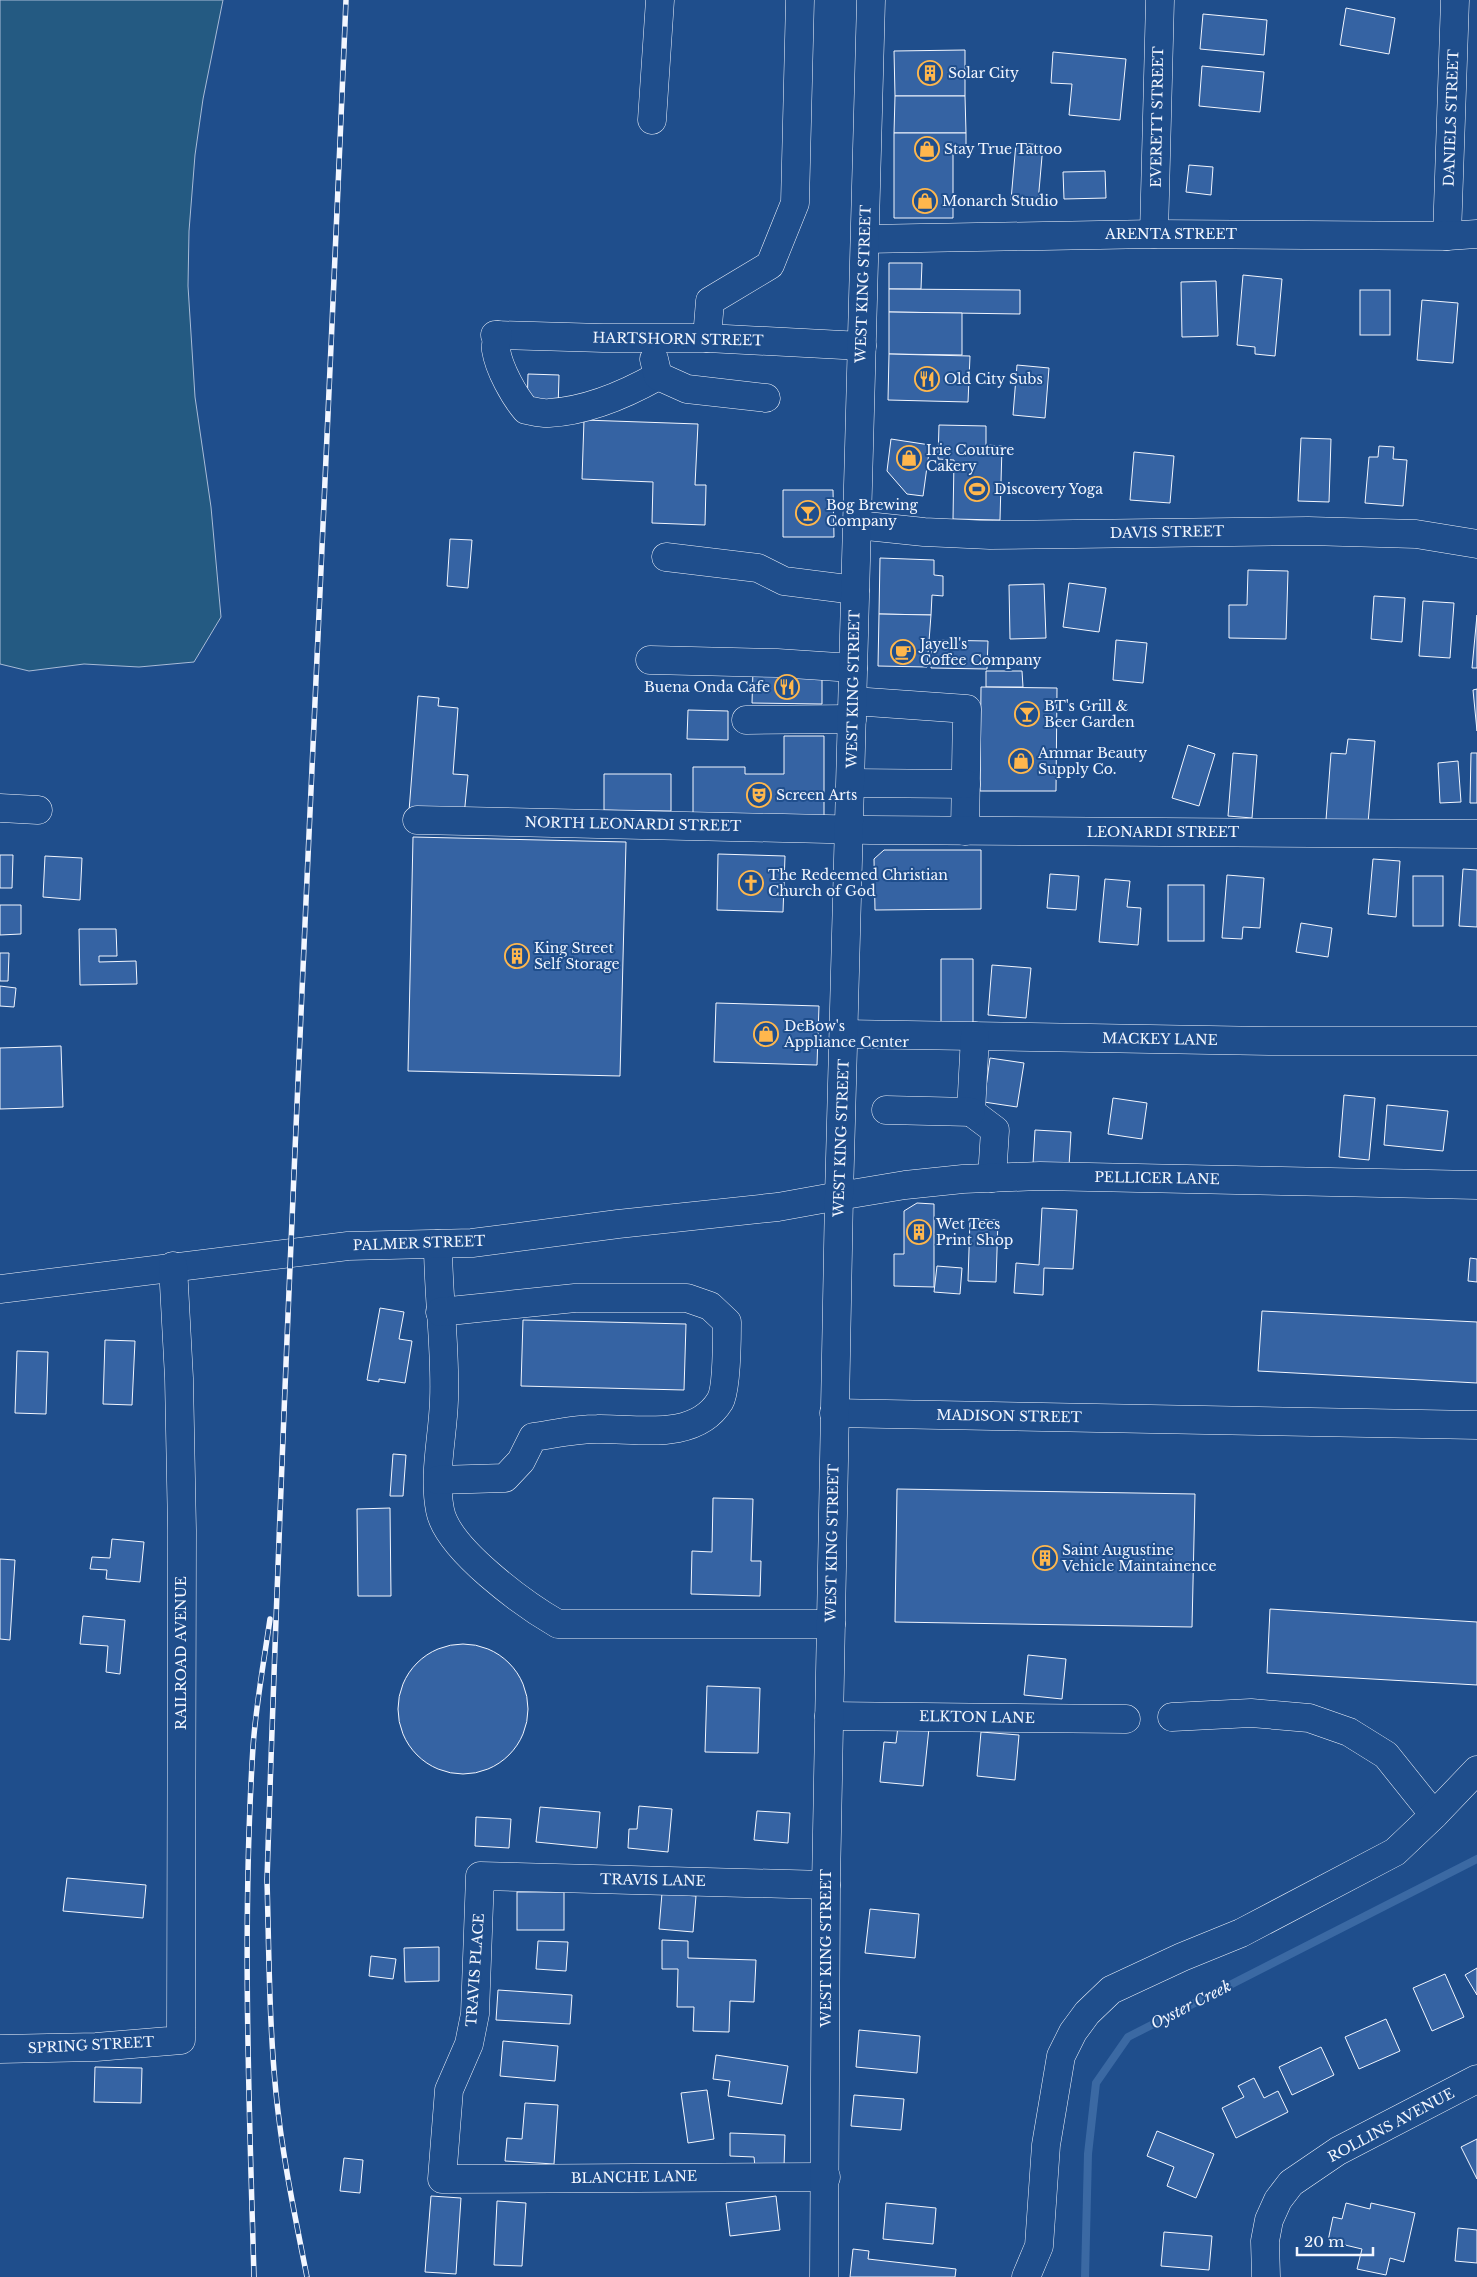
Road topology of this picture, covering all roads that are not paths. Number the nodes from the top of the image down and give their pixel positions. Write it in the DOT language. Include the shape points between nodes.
graph roads {
  1 [pos="660,0"];
  2 [pos="800,0"];
  3 [pos="871,0"];
  4 [pos="1160,0"];
  5 [pos="1455,0"];
  6 [pos="652,120"];
  7 [pos="1154,234"];
  8 [pos="1477,234"];
  9 [pos="1447,236"];
  10 [pos="865,239"];
  11 [pos="708,338"];
  12 [pos="648,339"];
  13 [pos="862,346"];
  14 [pos="658,376"];
  15 [pos="766,398"];
  16 [pos="857,525"];
  17 [pos="1477,544"];
  18 [pos="666,558"];
  19 [pos="855,590"];
  20 [pos="650,660"];
  21 [pos="853,668"];
  22 [pos="852,710"];
  23 [pos="746,720"];
  24 [pos="851,783"];
  25 [pos="966,784"];
  26 [pos="0,808"];
  27 [pos="38,810"];
  28 [pos="417,820"];
  29 [pos="850,830"];
  30 [pos="965,831"];
  31 [pos="1477,834"];
  32 [pos="844,1034"];
  33 [pos="975,1036"];
  34 [pos="1477,1041"];
  35 [pos="886,1110"];
  36 [pos="971,1112"];
  37 [pos="992,1178"];
  38 [pos="1477,1185"];
  39 [pos="839,1196"];
  40 [pos="438,1244"];
  41 [pos="173,1266"];
  42 [pos="0,1289"];
  43 [pos="440,1312"];
  44 [pos="834,1413"];
  45 [pos="1477,1426"];
  46 [pos="438,1480"];
  47 [pos="830,1624"];
  48 [pos="829,1716"];
  49 [pos="1172,1717"];
  50 [pos="1126,1719"];
  51 [pos="1477,1770"];
  52 [pos="1434,1815"];
  53 [pos="480,1876"];
  54 [pos="826,1886"];
  55 [pos="181,2040"];
  56 [pos="0,2049"];
  57 [pos="1477,2079"];
  58 [pos="826,2177"];
  59 [pos="442,2179"];
  60 [pos="824,2277"];
  61 [pos="1026,2277"];
  62 [pos="1266,2277"];
  1 -- 6 [label="street"];
  2 -- 11 [label="street" via="796,202 770,265 710,300"];
  3 -- 10 [label="street, WEST KING STREET"];
  4 -- 7 [label="street, EVERETT STREET"];
  5 -- 9 [label="street, DANIELS STREET"];
  7 -- 9 [label="street, ARENTA STREET"];
  7 -- 10 [label="street, ARENTA STREET"];
  8 -- 9 [label="street, ARENTA STREET"];
  10 -- 13 [label="street, WEST KING STREET"];
  11 -- 12 [label="street, HARTSHORN STREET"];
  11 -- 13 [label="street, HARTSHORN STREET"];
  12 -- 14 [label="street"];
  12 -- 14 [label="street, HARTSHORN STREET" via="496,335 496,350 507,380 526,410 548,414 635,389"];
  13 -- 16 [label="street, WEST KING STREET"];
  14 -- 15 [label="street" via="687,389"];
  16 -- 17 [label="street, DAVIS STREET" via="990,535 1299,531 1416,534"];
  16 -- 19 [label="street, WEST KING STREET"];
  18 -- 19 [label="street" via="758,568 784,581"];
  19 -- 21 [label="street, WEST KING STREET"];
  20 -- 21 [label="street"];
  21 -- 22 [label="street, WEST KING STREET"];
  22 -- 23 [label="street"];
  22 -- 24 [label="street, WEST KING STREET"];
  22 -- 25 [label="street" via="967,709"];
  24 -- 25 [label="street"];
  24 -- 29 [label="street, WEST KING STREET"];
  25 -- 30 [label="street"];
  26 -- 27 [label="street"];
  28 -- 29 [label="street, NORTH LEONARDI STREET"];
  29 -- 30 [label="street, LEONARDI STREET"];
  29 -- 32 [label="street, WEST KING STREET"];
  30 -- 31 [label="street, LEONARDI STREET"];
  32 -- 33 [label="street, MACKEY LANE"];
  32 -- 39 [label="street, WEST KING STREET"];
  33 -- 34 [label="street, MACKEY LANE"];
  33 -- 36 [label="street"];
  35 -- 36 [label="street"];
  36 -- 37 [label="street" via="995,1130"];
  37 -- 38 [label="street, PELLICER LANE"];
  37 -- 39 [label="street, PELLICER LANE" via="905,1185"];
  39 -- 40 [label="street, PALMER STREET" via="778,1207 472,1243"];
  39 -- 44 [label="street, WEST KING STREET"];
  40 -- 41 [label="street, PALMER STREET" via="348,1246"];
  40 -- 43 [label="street"];
  41 -- 42 [label="street, PALMER STREET"];
  41 -- 55 [label="street, RAILROAD AVENUE" via="182,1530"];
  43 -- 46 [label="street" via="445,1399"];
  43 -- 46 [label="street" via="575,1298 687,1298 710,1306 727,1322 727,1357 721,1400 704,1420 656,1432 596,1428 533,1437 521,1461 505,1478"];
  44 -- 45 [label="street, MADISON STREET"];
  44 -- 47 [label="street, WEST KING STREET"];
  46 -- 47 [label="street" via="440,1512 455,1540 508,1591 558,1624"];
  47 -- 48 [label="street, WEST KING STREET"];
  48 -- 50 [label="street, ELKTON LANE"];
  48 -- 54 [label="street, WEST KING STREET"];
  49 -- 52 [label="street" via="1251,1713 1309,1718 1349,1732 1386,1755"];
  51 -- 52 [label="street"];
  52 -- 61 [label="street" via="1395,1852 1241,1933 1111,1990 1086,2013 1061,2056 1046,2145 1039,2246"];
  53 -- 54 [label="street, TRAVIS LANE"];
  53 -- 59 [label="street, TRAVIS PLACE" via="475,2014 469,2044 450,2090"];
  54 -- 58 [label="street, WEST KING STREET"];
  55 -- 56 [label="street, SPRING STREET" via="96,2047"];
  57 -- 62 [label="street, ROLLINS AVENUE" via="1338,2151 1291,2183 1269,2220 1265,2241"];
  58 -- 59 [label="street, BLANCHE LANE"];
  58 -- 60 [label="street, WEST KING STREET"];
}
